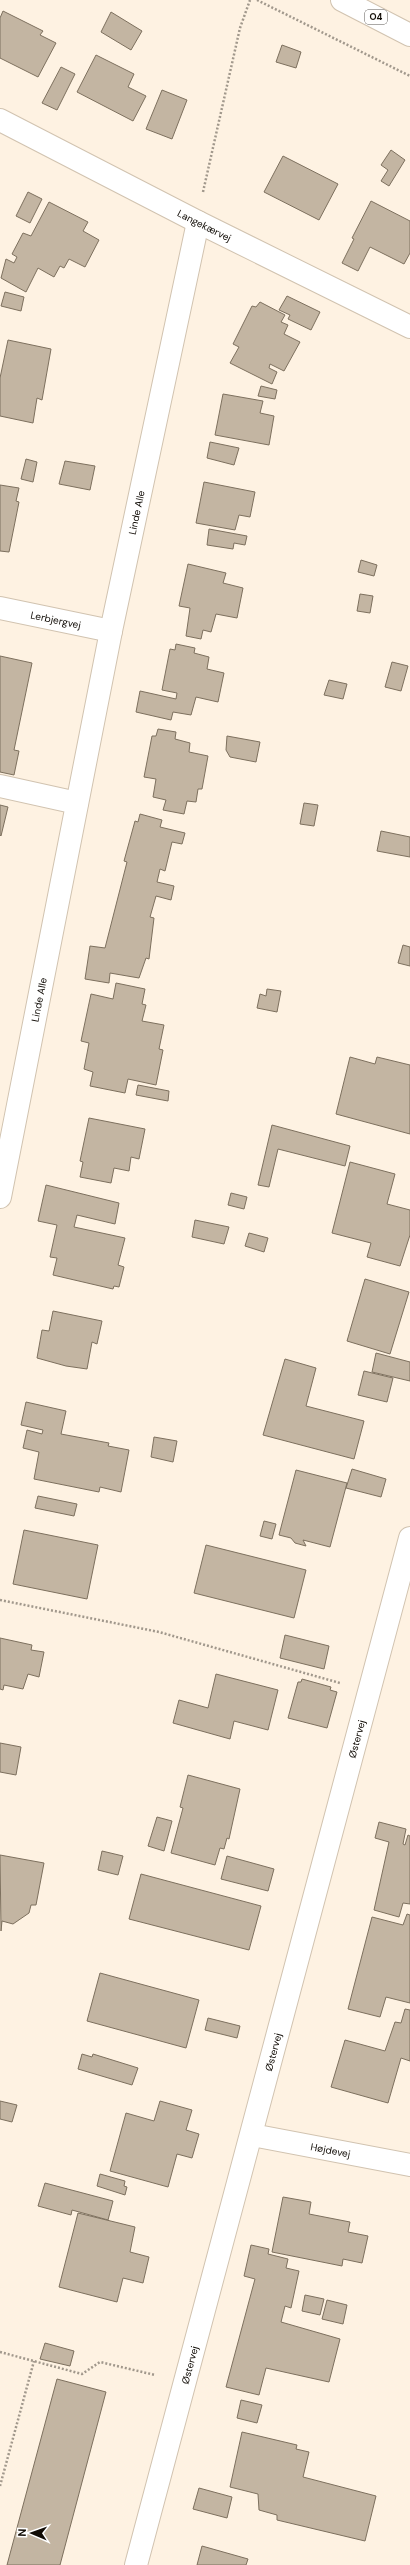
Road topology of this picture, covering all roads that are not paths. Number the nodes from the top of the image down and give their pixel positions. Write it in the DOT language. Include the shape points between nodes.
graph roads {
  1 [pos="342,0"];
  2 [pos="410,35"];
  3 [pos="0,120"];
  4 [pos="198,222"];
  5 [pos="410,327"];
  6 [pos="0,608"];
  7 [pos="111,631"];
  8 [pos="0,786"];
  9 [pos="77,803"];
  10 [pos="3,1170"];
  11 [pos="0,1196"];
  12 [pos="410,1538"];
  13 [pos="252,2135"];
  14 [pos="410,2165"];
  15 [pos="136,2565"];
  1 -- 2 [label="street, O4"];
  3 -- 4 [label="street, Langekærvej"];
  4 -- 5 [label="street, Langekærvej"];
  4 -- 7 [label="street, Linde Alle"];
  6 -- 7 [label="street, Lerbjergvej"];
  7 -- 9 [label="street, Linde Alle"];
  8 -- 9 [label="street"];
  9 -- 10 [label="street, Linde Alle"];
  10 -- 11 [label="street, Linde Alle"];
  12 -- 13 [label="street, Østervej"];
  13 -- 14 [label="street, Højdevej"];
  13 -- 15 [label="street, Østervej"];
}
